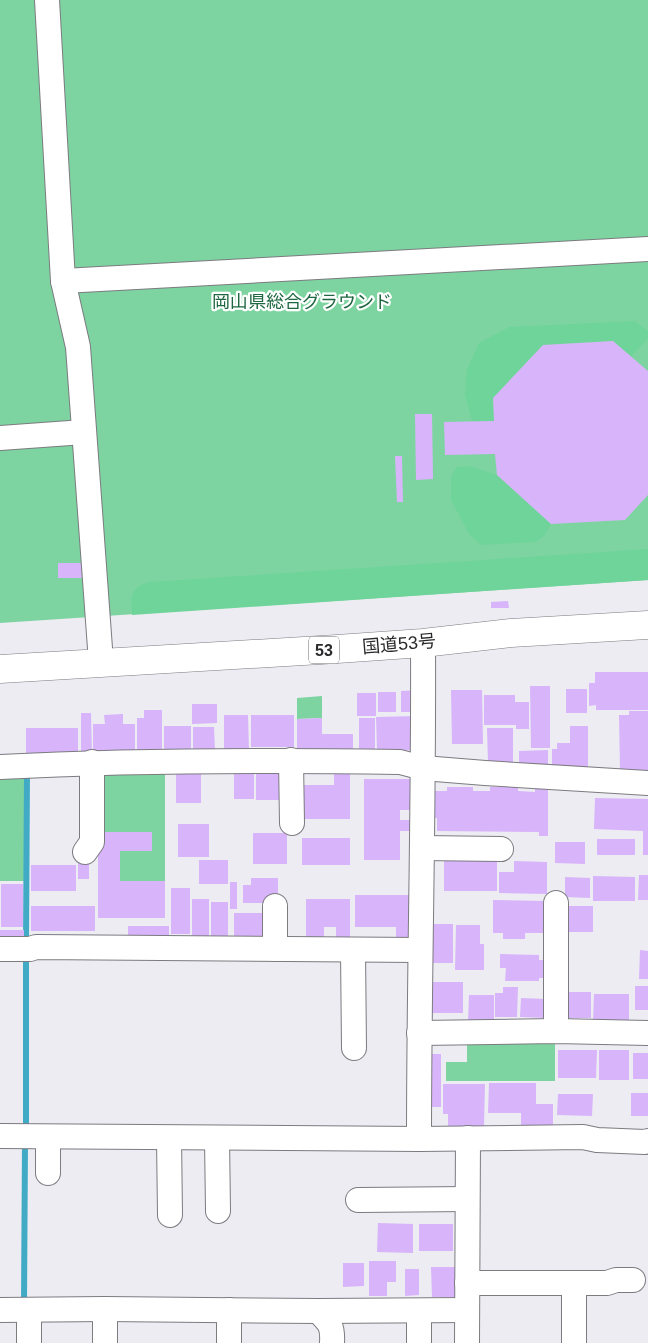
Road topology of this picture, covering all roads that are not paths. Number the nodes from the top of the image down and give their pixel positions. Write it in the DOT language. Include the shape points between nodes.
graph roads {
  1 [pos="46,0"];
  2 [pos="648,249"];
  3 [pos="63,282"];
  4 [pos="84,432"];
  5 [pos="0,438"];
  6 [pos="648,625"];
  7 [pos="422,643"];
  8 [pos="101,662"];
  9 [pos="0,669"];
  10 [pos="291,760"];
  11 [pos="92,762"];
  12 [pos="0,767"];
  13 [pos="423,768"];
  14 [pos="648,783"];
  15 [pos="292,823"];
  16 [pos="422,848"];
  17 [pos="501,849"];
  18 [pos="85,852"];
  19 [pos="556,903"];
  20 [pos="275,906"];
  21 [pos="18,949"];
  22 [pos="275,949"];
  23 [pos="353,950"];
  24 [pos="419,950"];
  25 [pos="556,1032"];
  26 [pos="419,1033"];
  27 [pos="648,1033"];
  28 [pos="354,1048"];
  29 [pos="418,1132"];
  30 [pos="0,1136"];
  31 [pos="48,1137"];
  32 [pos="169,1138"];
  33 [pos="217,1138"];
  34 [pos="468,1138"];
  35 [pos="648,1141"];
  36 [pos="48,1173"];
  37 [pos="467,1198"];
  38 [pos="358,1200"];
  39 [pos="218,1211"];
  40 [pos="170,1215"];
  41 [pos="633,1280"];
  42 [pos="467,1283"];
  43 [pos="574,1283"];
  44 [pos="105,1308"];
  45 [pos="19,1310"];
  46 [pos="228,1310"];
  47 [pos="467,1310"];
  48 [pos="318,1311"];
  49 [pos="419,1311"];
  50 [pos="29,1343"];
  51 [pos="105,1343"];
  52 [pos="228,1343"];
  53 [pos="332,1343"];
  54 [pos="419,1343"];
  55 [pos="467,1343"];
  56 [pos="574,1343"];
  1 -- 3 [label="street"];
  2 -- 3 [label="street"];
  3 -- 4 [label="street" via="78,347"];
  4 -- 5 [label="street"];
  4 -- 8 [label="street"];
  6 -- 7 [label="highway, 国道53号 / 53" via="511,633"];
  7 -- 8 [label="highway, 国道53号 / 53"];
  7 -- 13 [label="street"];
  8 -- 9 [label="highway, 国道53号 / 53"];
  10 -- 11 [label="street"];
  10 -- 13 [label="street" via="400,762"];
  10 -- 15 [label="street"];
  11 -- 12 [label="street"];
  11 -- 18 [label="street" via="92,842"];
  13 -- 14 [label="street"];
  13 -- 16 [label="street"];
  16 -- 17 [label="street"];
  16 -- 24 [label="street"];
  19 -- 25 [label="street"];
  20 -- 22 [label="street"];
  21 -- 22 [label="street"];
  22 -- 23 [label="street"];
  23 -- 24 [label="street"];
  23 -- 28 [label="street"];
  24 -- 26 [label="street"];
  25 -- 26 [label="street"];
  25 -- 27 [label="street"];
  26 -- 29 [label="street"];
  29 -- 33 [label="street"];
  29 -- 34 [label="street"];
  30 -- 31 [label="street"];
  31 -- 32 [label="street"];
  31 -- 36 [label="street"];
  32 -- 33 [label="street"];
  32 -- 40 [label="street"];
  33 -- 39 [label="street"];
  34 -- 35 [label="street" via="583,1137"];
  34 -- 37 [label="street"];
  37 -- 38 [label="street"];
  37 -- 42 [label="street"];
  41 -- 43 [label="street"];
  42 -- 43 [label="street"];
  42 -- 47 [label="street"];
  43 -- 56 [label="street"];
  44 -- 45 [label="street"];
  44 -- 46 [label="street"];
  44 -- 51 [label="street"];
  45 -- 50 [label="street"];
  46 -- 48 [label="street"];
  46 -- 52 [label="street"];
  47 -- 49 [label="street"];
  47 -- 55 [label="street"];
  48 -- 49 [label="street"];
  48 -- 53 [label="street" via="332,1329"];
  49 -- 54 [label="street"];
}
